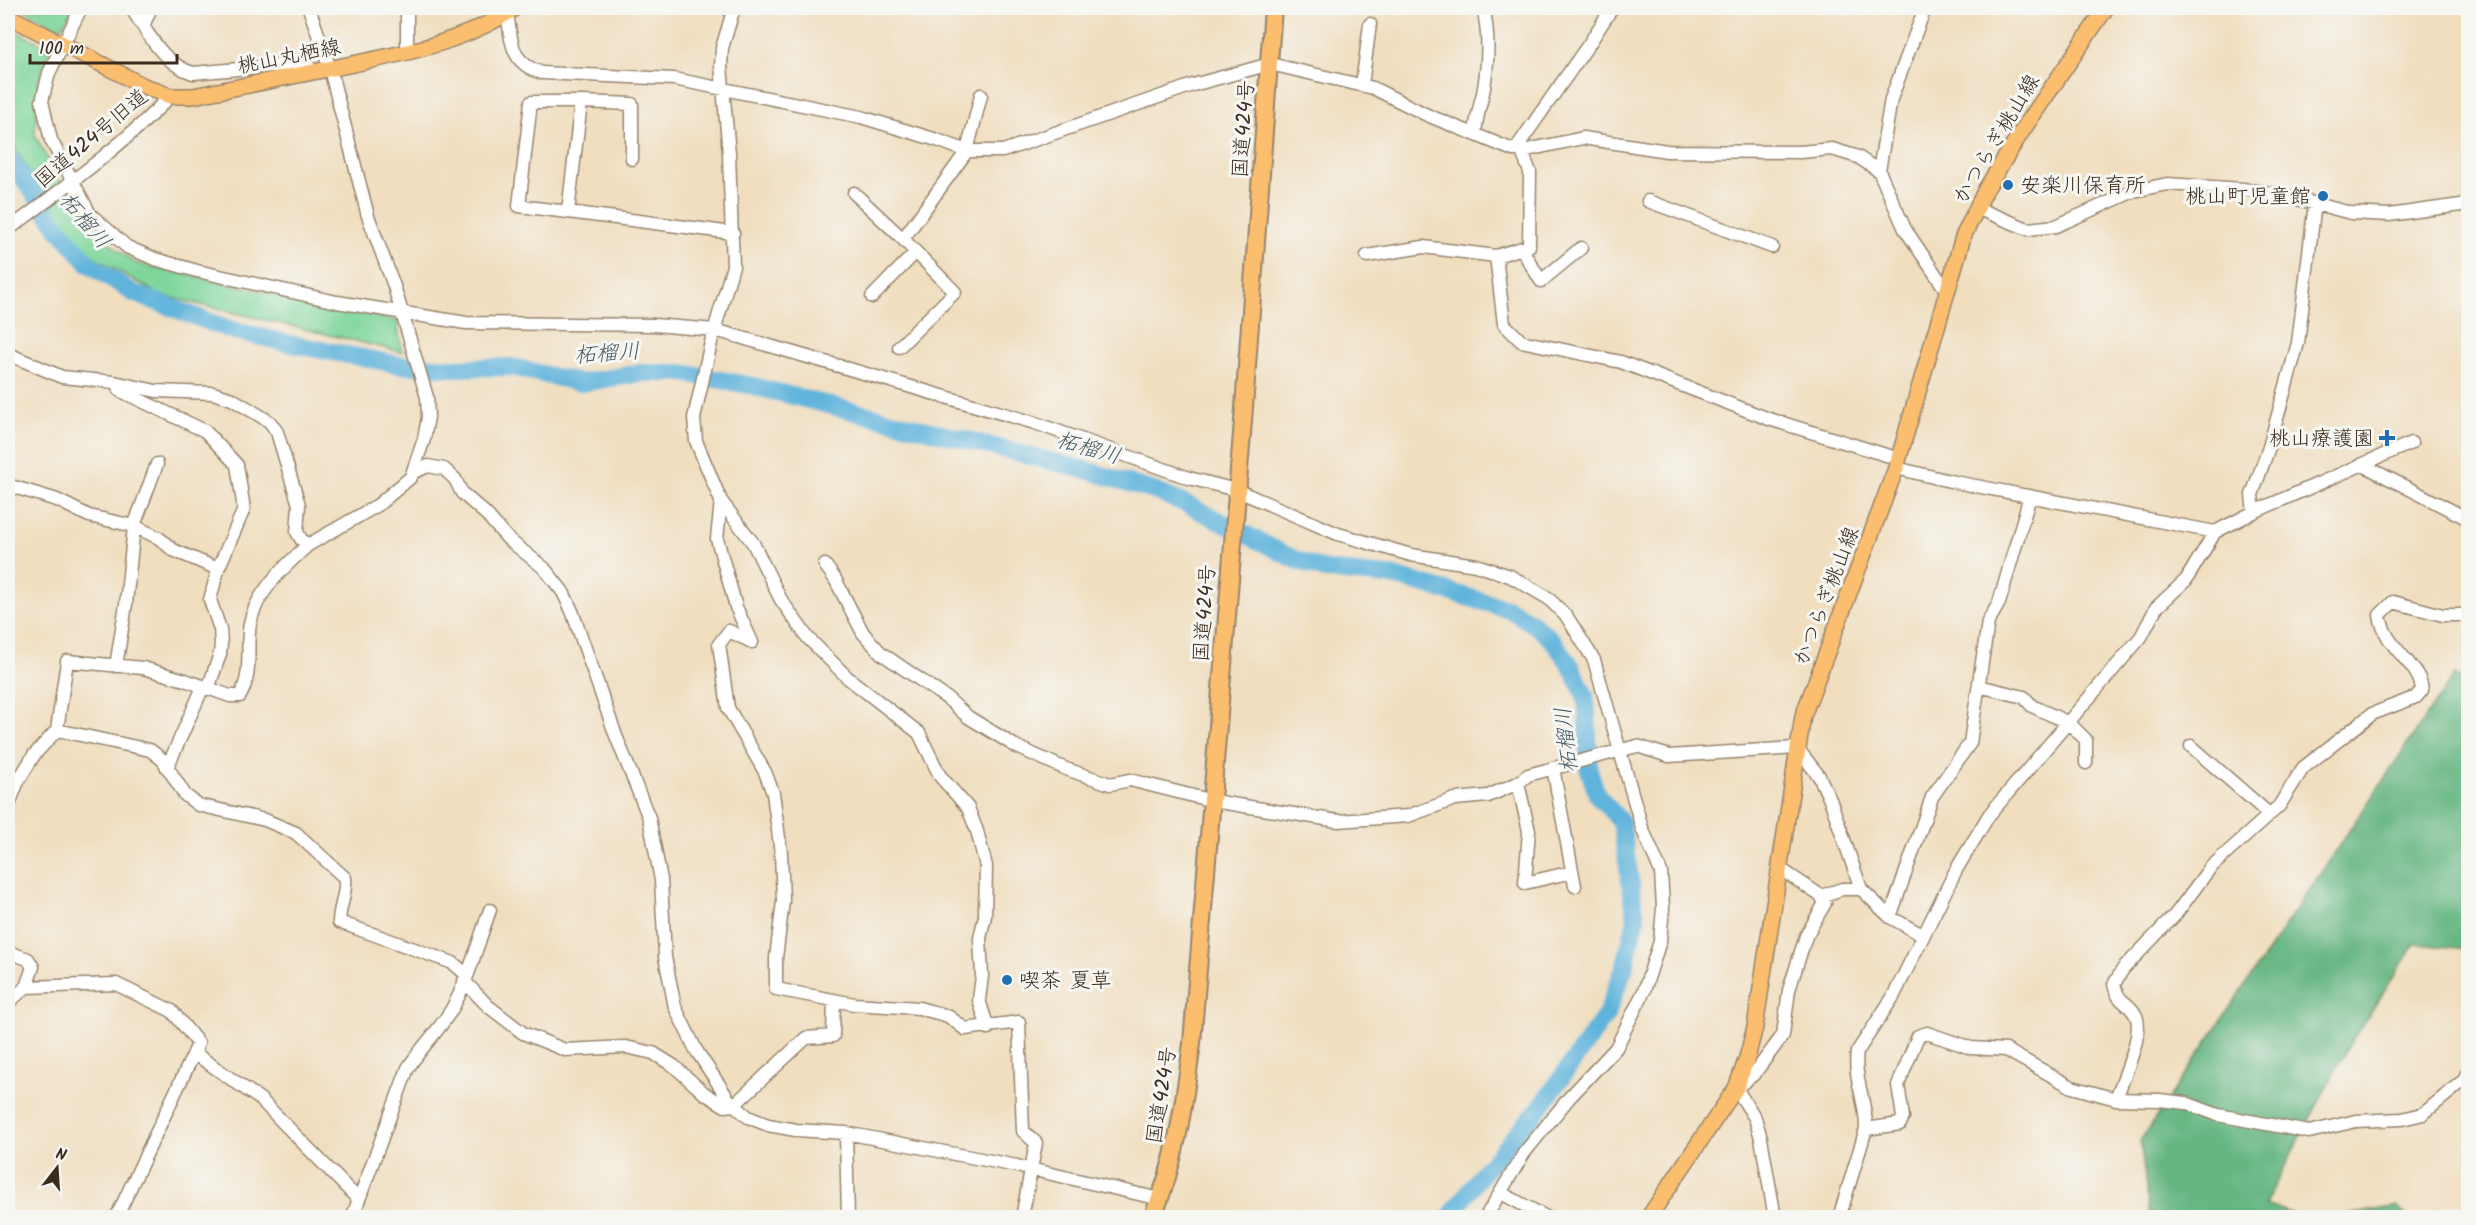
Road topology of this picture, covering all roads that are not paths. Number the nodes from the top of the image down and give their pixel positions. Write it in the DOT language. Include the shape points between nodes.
graph roads {
  1 [pos="81,8"];
  2 [pos="130,8"];
  3 [pos="151,8"];
  4 [pos="309,8"];
  5 [pos="407,8"];
  6 [pos="734,8"];
  7 [pos="1273,8"];
  8 [pos="1483,8"];
  9 [pos="1612,8"];
  10 [pos="1925,8"];
  11 [pos="2106,8"];
  12 [pos="511,10"];
  13 [pos="8,16"];
  14 [pos="1370,24"];
  15 [pos="143,26"];
  16 [pos="59,42"];
  17 [pos="407,52"];
  18 [pos="1270,64"];
  19 [pos="322,70"];
  20 [pos="1362,85"];
  21 [pos="724,88"];
  22 [pos="981,95"];
  23 [pos="170,96"];
  24 [pos="581,102"];
  25 [pos="1475,134"];
  26 [pos="1521,150"];
  27 [pos="967,152"];
  28 [pos="632,159"];
  29 [pos="1879,171"];
  30 [pos="69,184"];
  31 [pos="854,194"];
  32 [pos="1648,201"];
  33 [pos="2315,204"];
  34 [pos="2469,204"];
  35 [pos="1976,208"];
  36 [pos="568,212"];
  37 [pos="8,230"];
  38 [pos="733,233"];
  39 [pos="903,239"];
  40 [pos="1772,247"];
  41 [pos="1521,248"];
  42 [pos="1581,248"];
  43 [pos="916,252"];
  44 [pos="1367,256"];
  45 [pos="1496,256"];
  46 [pos="1946,290"];
  47 [pos="872,297"];
  48 [pos="403,317"];
  49 [pos="713,334"];
  50 [pos="899,347"];
  51 [pos="8,354"];
  52 [pos="114,382"];
  53 [pos="2411,442"];
  54 [pos="157,464"];
  55 [pos="1898,464"];
  56 [pos="2363,465"];
  57 [pos="414,472"];
  58 [pos="8,488"];
  59 [pos="1236,493"];
  60 [pos="2030,496"];
  61 [pos="721,501"];
  62 [pos="2254,512"];
  63 [pos="2469,519"];
  64 [pos="134,526"];
  65 [pos="2215,532"];
  66 [pos="308,545"];
  67 [pos="825,565"];
  68 [pos="218,569"];
  69 [pos="2469,615"];
  70 [pos="116,666"];
  71 [pos="1978,686"];
  72 [pos="206,688"];
  73 [pos="2069,723"];
  74 [pos="57,730"];
  75 [pos="2191,746"];
  76 [pos="1797,747"];
  77 [pos="1621,748"];
  78 [pos="2086,763"];
  79 [pos="1554,767"];
  80 [pos="167,768"];
  81 [pos="1518,783"];
  82 [pos="1213,801"];
  83 [pos="8,807"];
  84 [pos="2269,814"];
  85 [pos="1779,868"];
  86 [pos="1572,872"];
  87 [pos="1575,886"];
  88 [pos="1861,889"];
  89 [pos="1821,896"];
  90 [pos="490,910"];
  91 [pos="1890,917"];
  92 [pos="1922,935"];
  93 [pos="8,952"];
  94 [pos="465,978"];
  95 [pos="26,987"];
  96 [pos="834,1000"];
  97 [pos="8,1003"];
  98 [pos="988,1028"];
  99 [pos="194,1053"];
  100 [pos="2469,1071"];
  101 [pos="1736,1088"];
  102 [pos="2116,1099"];
  103 [pos="734,1105"];
  104 [pos="1866,1129"];
  105 [pos="846,1133"];
  106 [pos="1033,1170"];
  107 [pos="1496,1196"];
  108 [pos="1160,1199"];
  109 [pos="359,1200"];
  110 [pos="116,1218"];
  111 [pos="352,1218"];
  112 [pos="848,1218"];
  113 [pos="1022,1218"];
  114 [pos="1152,1218"];
  115 [pos="1485,1218"];
  116 [pos="1548,1218"];
  117 [pos="1648,1218"];
  118 [pos="1775,1218"];
  119 [pos="1839,1218"];
  1 -- 16 [label="street"];
  2 -- 15 [label="street"];
  3 -- 15 [label="street"];
  4 -- 19 [label="street"];
  5 -- 17 [label="street"];
  6 -- 21 [label="street" via="722,48"];
  7 -- 18 [label="highway, 国道424号"];
  8 -- 25 [label="street" via="1484,87"];
  9 -- 26 [label="street" via="1519,144"];
  10 -- 29 [label="street" via="1891,99"];
  11 -- 35 [label="main road, かつらぎ桃山線" via="2022,131"];
  12 -- 17 [label="main road, 桃山丸栖線" via="464,36"];
  12 -- 21 [label="street" via="515,55 527,68 542,73 674,79"];
  13 -- 16 [label="main road, 桃山丸栖線"];
  14 -- 20 [label="street"];
  15 -- 19 [label="street" via="165,56 193,73 304,63"];
  16 -- 23 [label="main road, 桃山丸栖線"];
  16 -- 30 [label="street" via="42,101 51,140"];
  17 -- 19 [label="main road, 桃山丸栖線"];
  18 -- 20 [label="street"];
  18 -- 27 [label="street" via="1193,85 1003,151"];
  18 -- 59 [label="highway, 国道424号"];
  19 -- 23 [label="main road, 桃山丸栖線" via="193,96"];
  19 -- 48 [label="street"];
  20 -- 25 [label="street"];
  21 -- 27 [label="street" via="861,117"];
  21 -- 38 [label="street"];
  22 -- 27 [label="street"];
  23 -- 30 [label="street, 国道424号旧道"];
  24 -- 28 [label="street" via="632,104"];
  24 -- 36 [label="street"];
  24 -- 36 [label="street" via="531,102 519,206"];
  25 -- 26 [label="street"];
  26 -- 29 [label="street" via="1583,138 1667,151 1832,149 1858,157"];
  26 -- 41 [label="street" via="1530,172 1531,206 1529,246"];
  27 -- 39 [label="street"];
  29 -- 46 [label="street" via="1905,229"];
  30 -- 37 [label="street, 国道424号旧道"];
  30 -- 48 [label="street" via="90,214 127,247 155,259"];
  31 -- 39 [label="street"];
  32 -- 40 [label="street"];
  33 -- 34 [label="street" via="2351,213 2390,215"];
  33 -- 35 [label="street" via="2243,189 2167,184 2134,191 2056,226 2028,230"];
  33 -- 62 [label="street" via="2298,343 2252,495"];
  35 -- 46 [label="main road, かつらぎ桃山線"];
  36 -- 38 [label="street"];
  38 -- 49 [label="street" via="733,266"];
  39 -- 43 [label="street"];
  41 -- 42 [label="street" via="1541,281"];
  41 -- 45 [label="street"];
  43 -- 47 [label="street"];
  43 -- 50 [label="street" via="955,292"];
  44 -- 45 [label="street" via="1423,247"];
  45 -- 55 [label="street" via="1504,324 1521,341 1621,362"];
  46 -- 55 [label="main road, かつらぎ桃山線"];
  48 -- 49 [label="street" via="466,323 654,326"];
  48 -- 57 [label="street" via="427,397 428,417"];
  49 -- 59 [label="street" via="1035,423"];
  49 -- 61 [label="street" via="694,418 696,441"];
  51 -- 52 [label="street" via="62,377"];
  52 -- 66 [label="street" via="156,391 213,393 232,399 270,422 277,432 299,505 297,532"];
  52 -- 68 [label="street" via="113,388 205,431 237,465 244,508"];
  53 -- 56 [label="street"];
  54 -- 64 [label="street"];
  55 -- 60 [label="street"];
  55 -- 76 [label="main road, かつらぎ桃山線" via="1816,678"];
  56 -- 62 [label="street"];
  56 -- 63 [label="street"];
  57 -- 66 [label="street" via="378,505"];
  57 -- 103 [label="street" via="428,466 444,469 508,539 544,568 572,611 649,818 661,880 665,957 675,1007 696,1050"];
  58 -- 64 [label="street" via="57,500 89,516"];
  59 -- 77 [label="street" via="1338,534 1411,555 1510,576 1548,598 1567,617 1594,660"];
  59 -- 82 [label="highway, 国道424号"];
  60 -- 65 [label="street"];
  60 -- 71 [label="street" via="1999,603 1988,622"];
  61 -- 96 [label="street" via="717,539 736,607 752,642 729,631 719,644 728,708 773,792 781,853 783,901 776,989"];
  61 -- 98 [label="street" via="753,543 781,600 808,638 848,678 919,734 940,776 968,808 986,866 979,1000"];
  62 -- 65 [label="street"];
  64 -- 68 [label="street" via="173,550"];
  64 -- 70 [label="street"];
  65 -- 73 [label="street" via="2186,580 2156,608 2140,637"];
  66 -- 72 [label="street" via="271,579 257,605 249,629 247,684 240,696"];
  67 -- 82 [label="street" via="863,633 881,652 968,717 1017,747 1110,784 1130,780"];
  68 -- 72 [label="street" via="210,600 221,644"];
  69 -- 84 [label="street" via="2443,615 2393,602 2380,615 2384,634 2421,679 2422,690 2416,697 2372,714 2303,768 2279,806"];
  70 -- 72 [label="street" via="143,668"];
  70 -- 74 [label="street" via="67,661"];
  71 -- 73 [label="street" via="2024,697 2032,706"];
  71 -- 91 [label="street" via="1970,742 1932,797"];
  72 -- 80 [label="street"];
  73 -- 78 [label="street" via="2086,740"];
  73 -- 92 [label="street" via="1989,815"];
  74 -- 80 [label="street" via="150,750 163,759"];
  74 -- 83 [label="street" via="34,755"];
  75 -- 84 [label="street"];
  76 -- 77 [label="street" via="1669,756 1637,746"];
  76 -- 85 [label="main road, かつらぎ桃山線"];
  76 -- 88 [label="street" via="1819,776 1831,802"];
  77 -- 79 [label="street"];
  77 -- 107 [label="street" via="1642,828 1661,872 1660,941 1644,991 1616,1048 1524,1153"];
  79 -- 81 [label="street" via="1528,775"];
  79 -- 86 [label="street"];
  80 -- 94 [label="street" via="184,795 198,805 265,820 296,833 309,844 345,878 339,922 453,963"];
  81 -- 82 [label="street" via="1488,796 1455,799 1408,816 1338,821"];
  81 -- 86 [label="street" via="1529,831 1525,883"];
  82 -- 108 [label="highway, 国道424号" via="1192,1043 1173,1160"];
  84 -- 102 [label="street" via="2210,868 2175,915 2123,969 2114,984 2116,997 2136,1014 2139,1031"];
  85 -- 89 [label="street"];
  85 -- 101 [label="main road, かつらぎ桃山線" via="1755,1027"];
  86 -- 87 [label="street"];
  88 -- 89 [label="street" via="1842,889"];
  88 -- 91 [label="street"];
  89 -- 101 [label="street" via="1825,903 1806,936 1789,990 1783,1035 1754,1074"];
  90 -- 94 [label="street"];
  91 -- 92 [label="street"];
  92 -- 104 [label="street" via="1893,997 1857,1052"];
  93 -- 95 [label="street" via="28,959 33,967"];
  94 -- 103 [label="street" via="488,1006 523,1033 565,1050 626,1047 653,1053 704,1093 725,1106"];
  94 -- 109 [label="street" via="437,1033 408,1068"];
  95 -- 97 [label="street"];
  95 -- 99 [label="street" via="116,984 172,1011 198,1043"];
  96 -- 98 [label="street" via="919,1008 948,1016 965,1029"];
  96 -- 103 [label="street" via="833,1036 806,1038"];
  98 -- 106 [label="street" via="1019,1022 1023,1131 1036,1143"];
  99 -- 109 [label="street" via="260,1099"];
  99 -- 110 [label="street"];
  100 -- 102 [label="street" via="2464,1080 2422,1114 2356,1121 2309,1132 2218,1115 2186,1103"];
  101 -- 117 [label="main road, かつらぎ桃山線"];
  101 -- 118 [label="street" via="1755,1118 1761,1138"];
  102 -- 104 [label="street" via="2072,1087 2006,1050 1971,1048 1927,1033 1918,1036 1898,1085 1903,1117 1900,1124"];
  103 -- 105 [label="street" via="748,1117 768,1125"];
  104 -- 119 [label="street"];
  105 -- 106 [label="street"];
  105 -- 112 [label="street"];
  106 -- 108 [label="street"];
  106 -- 113 [label="street"];
  107 -- 115 [label="street"];
  107 -- 116 [label="street"];
  108 -- 114 [label="highway, 国道424号"];
  109 -- 111 [label="street"];
}
